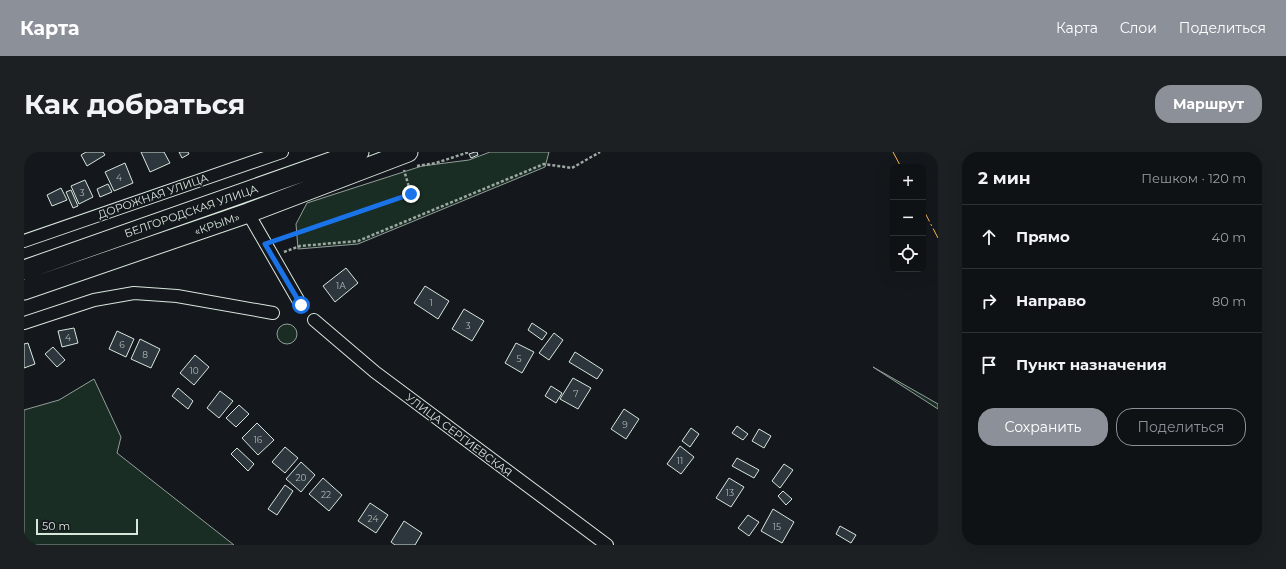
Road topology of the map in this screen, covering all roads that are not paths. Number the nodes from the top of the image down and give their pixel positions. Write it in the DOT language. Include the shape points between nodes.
graph roads {
  1 [pos="282,152"];
  2 [pos="359,152"];
  3 [pos="411,161"];
  4 [pos="248,213"];
  5 [pos="24,241"];
  6 [pos="24,270"];
  7 [pos="24,290"];
  8 [pos="301,305"];
  9 [pos="273,313"];
  10 [pos="314,320"];
  11 [pos="24,324"];
  12 [pos="607,545"];
  1 -- 5 [label="street, ДОРОЖНАЯ УЛИЦА"];
  2 -- 6 [label="main road, БЕЛГОРОДСКАЯ УЛИЦА"];
  3 -- 4 [label="main road, «КРЫМ»"];
  4 -- 7 [label="main road, «КРЫМ»"];
  4 -- 8 [label="street"];
  9 -- 11 [label="street" via="177,296 134,293 94,300"];
  10 -- 12 [label="street, УЛИЦА СЕРГИЕВСКАЯ" via="375,372"];
}
